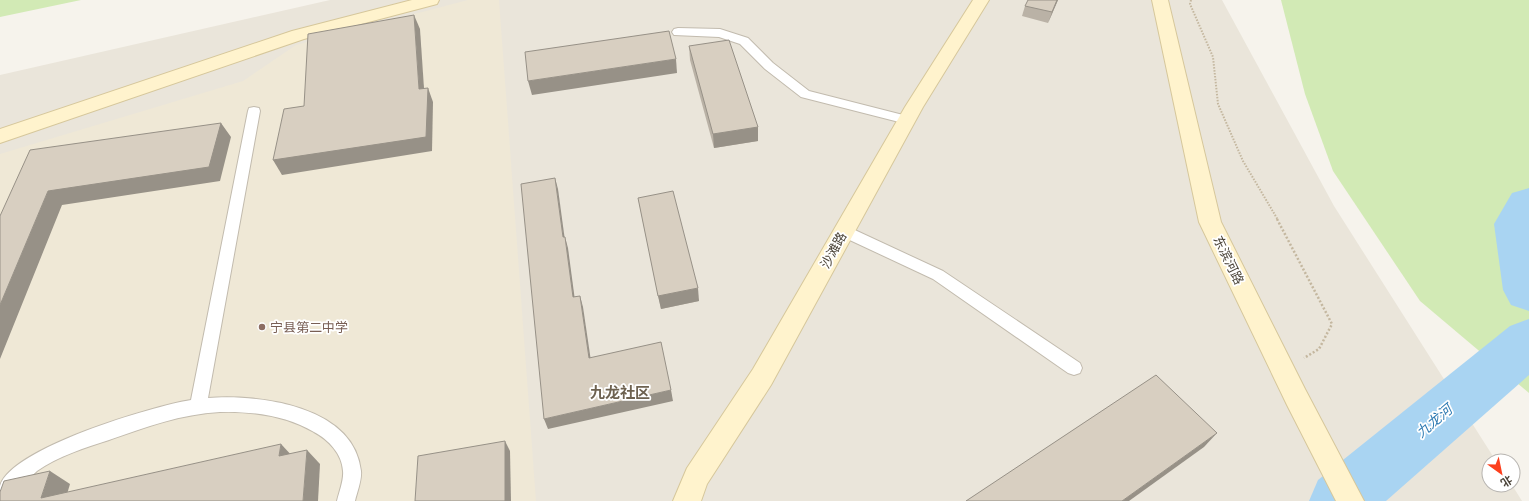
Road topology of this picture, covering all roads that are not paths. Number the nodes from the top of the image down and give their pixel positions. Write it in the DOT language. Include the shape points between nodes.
graph roads {
  1 [pos="431,0"];
  2 [pos="981,0"];
  3 [pos="1160,0"];
  4 [pos="678,32"];
  5 [pos="254,111"];
  6 [pos="907,120"];
  7 [pos="0,136"];
  8 [pos="844,231"];
  9 [pos="1074,368"];
  10 [pos="198,406"];
  11 [pos="2,501"];
  12 [pos="346,501"];
  13 [pos="687,501"];
  14 [pos="1350,501"];
  1 -- 7 [label="main road" via="298,35"];
  2 -- 6 [label="main road, 沙滩路"];
  3 -- 14 [label="main road, 东滨河路" via="1210,222"];
  4 -- 6 [label="lane" via="720,33 744,41 769,66 805,94"];
  5 -- 10 [label="lane"];
  6 -- 8 [label="main road, 沙滩路"];
  8 -- 9 [label="lane" via="938,274"];
  8 -- 13 [label="main road, 沙滩路" via="762,377 696,477"];
  10 -- 11 [label="lane" via="164,413 60,448 33,464 17,478"];
  10 -- 12 [label="lane" via="225,404 274,408 312,421 329,430 340,439 351,463 352,478"];
}
